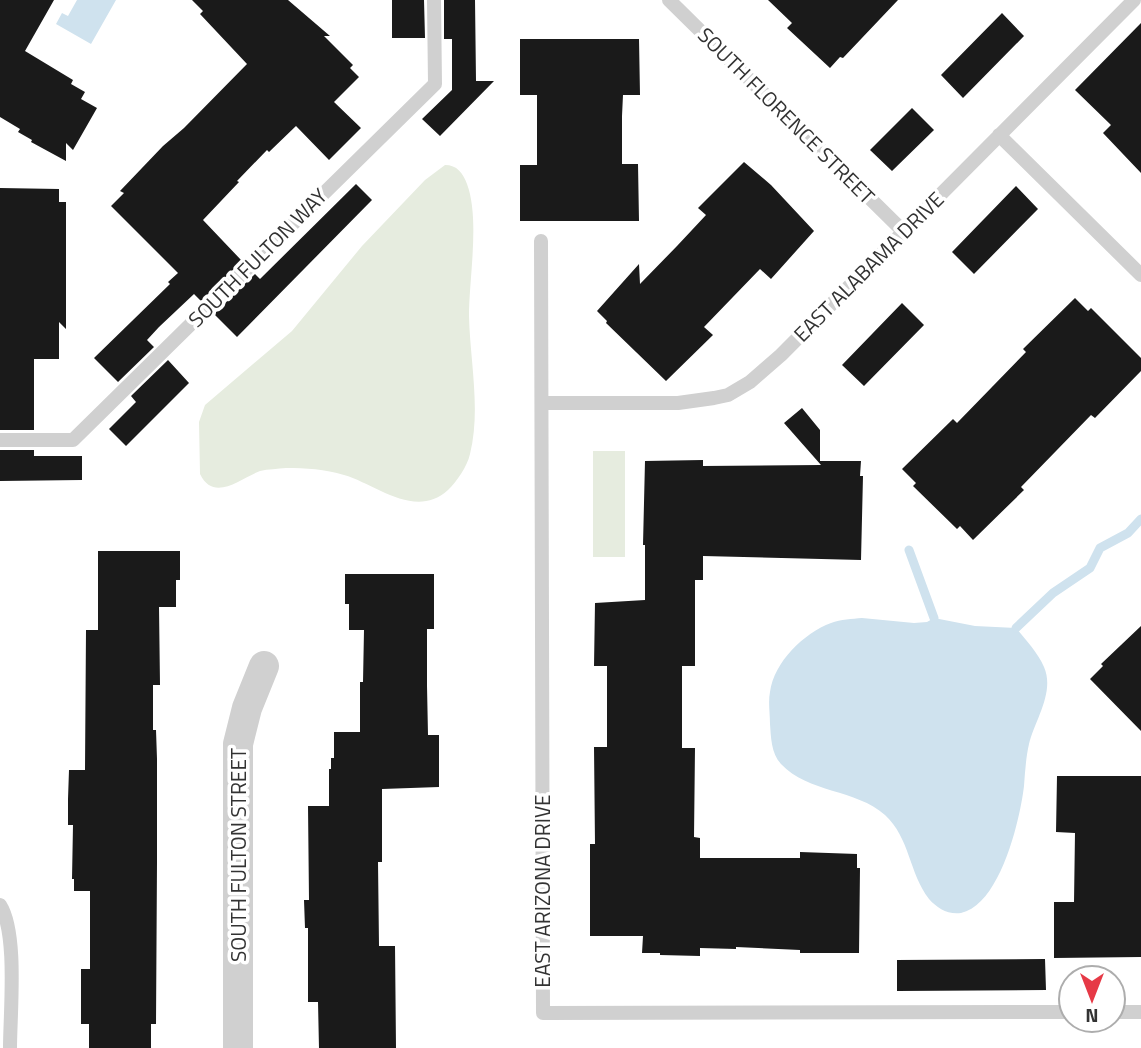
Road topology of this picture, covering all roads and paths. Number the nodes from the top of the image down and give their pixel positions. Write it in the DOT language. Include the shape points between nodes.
graph roads {
  1 [pos="434,0"];
  2 [pos="669,0"];
  3 [pos="1134,0"];
  4 [pos="999,135"];
  5 [pos="904,232"];
  6 [pos="541,240"];
  7 [pos="1141,275"];
  8 [pos="543,403"];
  9 [pos="0,440"];
  10 [pos="264,666"];
  11 [pos="0,905"];
  12 [pos="1057,1012"];
  13 [pos="9,1048"];
  14 [pos="238,1048"];
  1 -- 9 [label="lane, SOUTH FULTON WAY" via="435,83 74,440"];
  2 -- 5 [label="lane, SOUTH FLORENCE STREET"];
  3 -- 4 [label="lane, EAST ALABAMA DRIVE"];
  4 -- 5 [label="lane, EAST ALABAMA DRIVE"];
  4 -- 7 [label="lane"];
  5 -- 8 [label="lane, EAST ALABAMA DRIVE" via="781,355 728,395 678,403"];
  6 -- 8 [label="lane, EAST ARIZONA DRIVE"];
  8 -- 12 [label="lane, EAST ARIZONA DRIVE" via="543,1013"];
  10 -- 14 [label="street, SOUTH FULTON STREET" via="238,744"];
  11 -- 13 [label="lane" via="10,939"];
}
